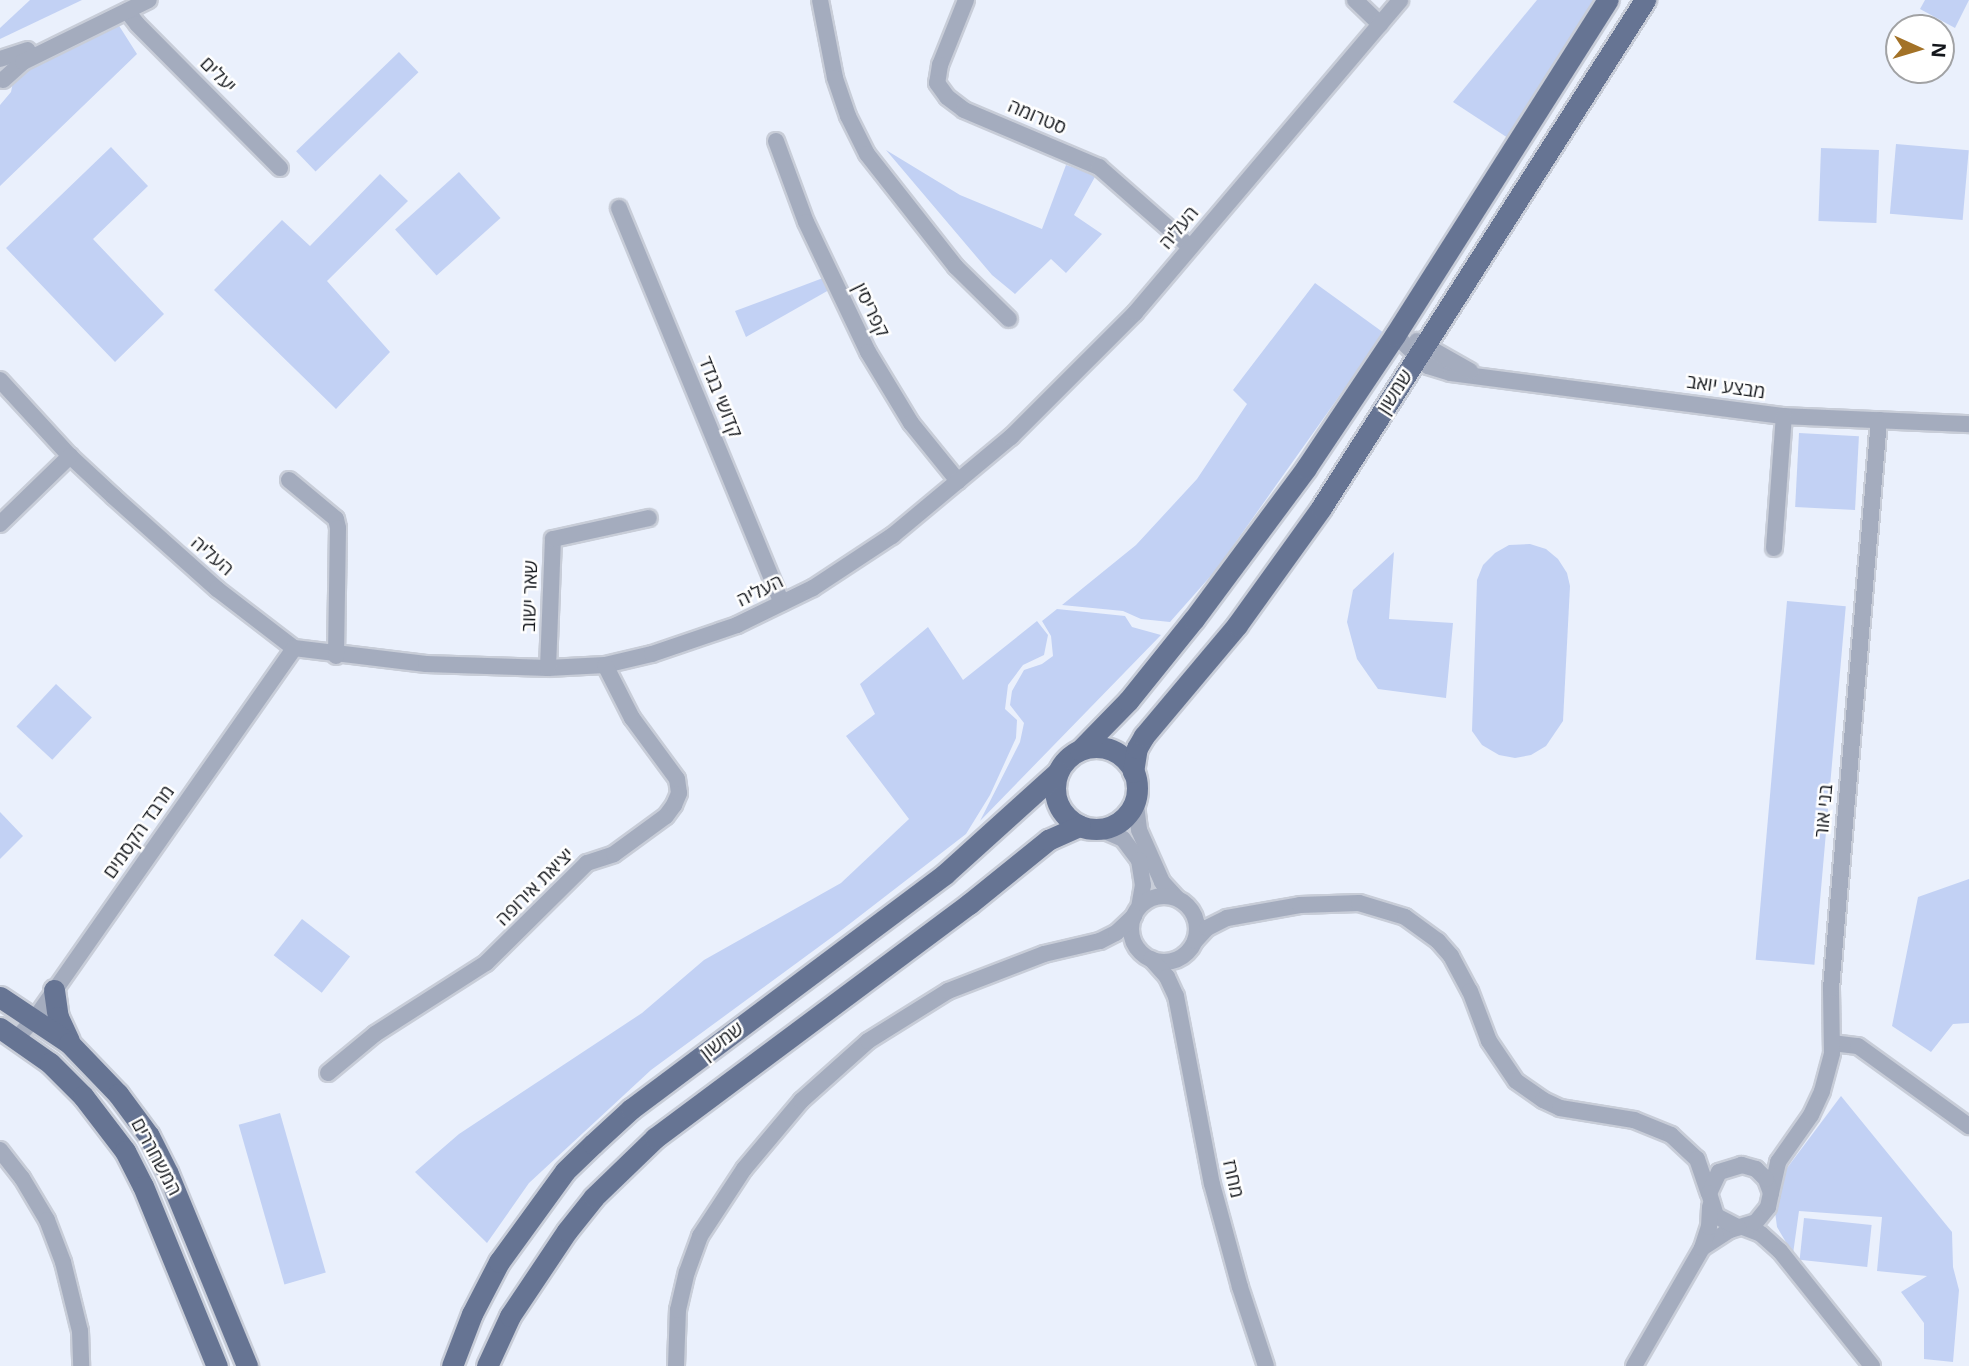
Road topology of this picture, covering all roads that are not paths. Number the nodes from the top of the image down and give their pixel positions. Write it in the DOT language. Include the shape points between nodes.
graph roads {
  1 [pos="149,0"];
  2 [pos="820,0"];
  3 [pos="966,0"];
  4 [pos="1354,0"];
  5 [pos="1401,0"];
  6 [pos="1608,0"];
  7 [pos="1645,0"];
  8 [pos="129,5"];
  9 [pos="1380,24"];
  10 [pos="0,59"];
  11 [pos="1,80"];
  12 [pos="776,141"];
  13 [pos="280,168"];
  14 [pos="619,208"];
  15 [pos="1190,247"];
  16 [pos="1009,319"];
  17 [pos="1395,335"];
  18 [pos="1421,351"];
  19 [pos="0,380"];
  20 [pos="1784,416"];
  21 [pos="1880,420"];
  22 [pos="1969,424"];
  23 [pos="70,456"];
  24 [pos="289,480"];
  25 [pos="958,481"];
  26 [pos="649,519"];
  27 [pos="0,524"];
  28 [pos="1774,548"];
  29 [pos="782,603"];
  30 [pos="294,648"];
  31 [pos="336,656"];
  32 [pos="604,666"];
  33 [pos="548,668"];
  34 [pos="1080,750"];
  35 [pos="1058,772"];
  36 [pos="1133,772"];
  37 [pos="1136,797"];
  38 [pos="1090,827"];
  39 [pos="1183,903"];
  40 [pos="1136,912"];
  41 [pos="1227,918"];
  42 [pos="1100,941"];
  43 [pos="1190,948"];
  44 [pos="1147,957"];
  45 [pos="54,990"];
  46 [pos="1176,996"];
  47 [pos="0,997"];
  48 [pos="36,1017"];
  49 [pos="9,1033"];
  50 [pos="69,1042"];
  51 [pos="1832,1043"];
  52 [pos="328,1073"];
  53 [pos="1969,1126"];
  54 [pos="0,1150"];
  55 [pos="1784,1150"];
  56 [pos="1692,1152"];
  57 [pos="1742,1165"];
  58 [pos="1709,1198"];
  59 [pos="1770,1198"];
  60 [pos="1740,1227"];
  61 [pos="1702,1248"];
  62 [pos="1780,1251"];
  63 [pos="80,1331"];
  64 [pos="81,1366"];
  65 [pos="89,1366"];
  66 [pos="217,1366"];
  67 [pos="247,1366"];
  68 [pos="452,1366"];
  69 [pos="487,1366"];
  70 [pos="676,1366"];
  71 [pos="1266,1366"];
  72 [pos="1634,1366"];
  73 [pos="1872,1366"];
  1 -- 8 [label="street"];
  2 -- 16 [label="street" via="835,78 867,154 956,267"];
  3 -- 15 [label="street, סטרומה" via="940,65 937,83 947,97 964,110 1099,167"];
  4 -- 9 [label="street"];
  5 -- 9 [label="street, העליה"];
  6 -- 17 [label="main road, שמשון"];
  7 -- 18 [label="main road, שמשון"];
  8 -- 10 [label="street" via="19,55"];
  8 -- 11 [label="street" via="23,62"];
  8 -- 13 [label="street, יעלים" via="137,24"];
  9 -- 15 [label="street, העליה"];
  12 -- 25 [label="street, קפריסין" via="806,222 867,352 911,423"];
  14 -- 29 [label="street, קדושי בגדד"];
  15 -- 25 [label="street, העליה" via="1080,370"];
  17 -- 18 [label="street, מבצע יואב"];
  17 -- 34 [label="main road, שמשון" via="1248,549 1128,701"];
  18 -- 20 [label="street, מבצע יואב" via="1439,370"];
  18 -- 36 [label="main road, שמשון" via="1278,569 1237,625 1151,725 1137,748"];
  19 -- 23 [label="street, העליה"];
  20 -- 21 [label="street, מבצע יואב"];
  20 -- 28 [label="street"];
  21 -- 22 [label="street, מבצע יואב"];
  21 -- 51 [label="street, בני אור" via="1831,989"];
  23 -- 27 [label="street"];
  23 -- 30 [label="street, העליה" via="217,589"];
  24 -- 31 [label="street" via="335,519 338,528"];
  25 -- 29 [label="street, העליה" via="892,536"];
  26 -- 33 [label="street, שאר ישוב" via="553,539"];
  29 -- 32 [label="street, העליה" via="698,640"];
  30 -- 31 [label="street, העליה"];
  30 -- 45 [label="street, מרבד הקסמים"];
  31 -- 33 [label="street, העליה"];
  32 -- 33 [label="street, העליה"];
  32 -- 52 [label="street, יציאת אירופה" via="632,718 677,779 679,793 674,805 614,854 587,863 486,964 374,1034"];
  34 -- 35 [label="main road"];
  34 -- 36 [label="main road" via="1112,750"];
  35 -- 38 [label="main road" via="1059,804 1070,819"];
  35 -- 68 [label="main road, שמשון" via="945,874 631,1109 565,1171 499,1262"];
  36 -- 37 [label="main road"];
  37 -- 38 [label="main road" via="1123,819"];
  37 -- 39 [label="street" via="1139,830 1161,880"];
  38 -- 40 [label="street" via="1123,839 1139,860 1143,885"];
  38 -- 69 [label="main road, שמשון" via="1048,840 655,1138 594,1197 567,1231 510,1316"];
  39 -- 40 [label="street" via="1156,897"];
  39 -- 41 [label="street" via="1206,916"];
  39 -- 43 [label="street" via="1197,926"];
  40 -- 42 [label="street"];
  40 -- 44 [label="street" via="1132,937"];
  41 -- 43 [label="street" via="1207,928"];
  41 -- 56 [label="street" via="1331,902 1359,903 1405,917 1423,928 1451,957 1497,1055 1529,1091 1570,1111 1654,1126"];
  42 -- 44 [label="street"];
  42 -- 70 [label="street" via="1044,954 947,991 868,1041 801,1101 744,1169 700,1237 678,1310"];
  43 -- 44 [label="street" via="1167,962"];
  43 -- 46 [label="street, מחרז"];
  44 -- 46 [label="street, מחרז" via="1167,977"];
  45 -- 48 [label="street, מרבד הקסמים"];
  45 -- 50 [label="main road" via="58,1017"];
  46 -- 71 [label="street, מחרז" via="1216,1197"];
  47 -- 48 [label="main road, המשחררים"];
  48 -- 49 [label="street, מרבד הקסמים"];
  48 -- 50 [label="main road, המשחררים"];
  49 -- 66 [label="main road, המשחררים" via="50,1063 83,1096 125,1151"];
  50 -- 67 [label="main road, המשחררים" via="118,1094 149,1136"];
  51 -- 53 [label="street" via="1858,1046"];
  51 -- 55 [label="street, בני אור" via="1830,1066 1817,1103"];
  54 -- 63 [label="street" via="47,1220"];
  55 -- 57 [label="street" via="1766,1161"];
  55 -- 59 [label="street, בני אור"];
  56 -- 57 [label="street"];
  56 -- 58 [label="street" via="1704,1171"];
  57 -- 58 [label="street" via="1719,1172"];
  57 -- 59 [label="street" via="1763,1175"];
  58 -- 60 [label="street" via="1720,1219"];
  58 -- 61 [label="street" via="1710,1223"];
  59 -- 60 [label="street" via="1760,1219"];
  59 -- 62 [label="street" via="1772,1232"];
  60 -- 61 [label="street"];
  60 -- 62 [label="street" via="1761,1234"];
  61 -- 72 [label="street"];
  62 -- 73 [label="street"];
  63 -- 64 [label="street"];
  63 -- 65 [label="street"];
}
